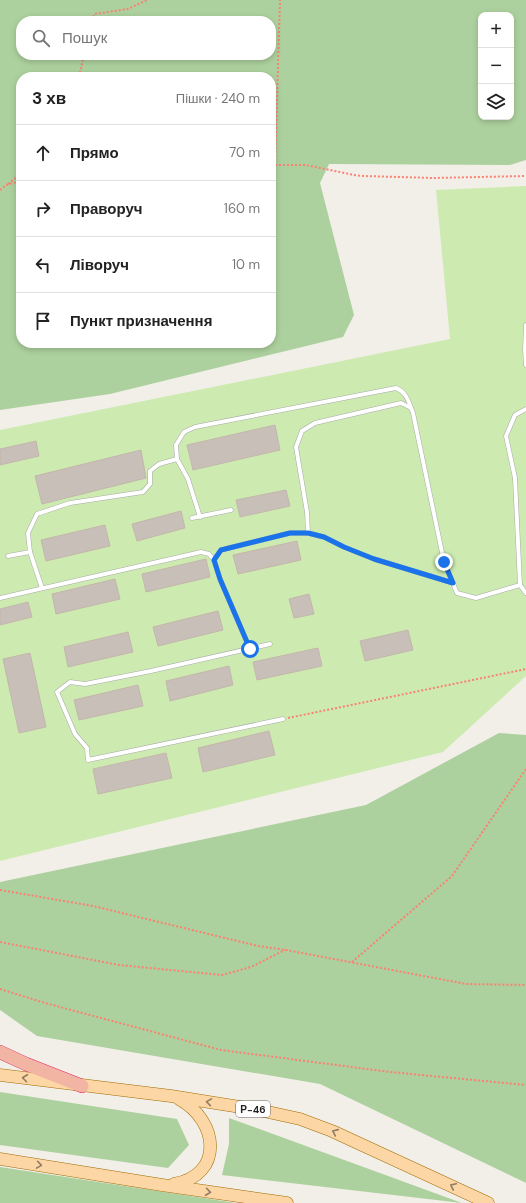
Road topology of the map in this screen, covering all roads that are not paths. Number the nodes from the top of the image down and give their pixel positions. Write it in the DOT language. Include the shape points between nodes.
graph roads {
  1 [pos="526,324"];
  2 [pos="526,365"];
  3 [pos="411,408"];
  4 [pos="526,410"];
  5 [pos="177,459"];
  6 [pos="231,510"];
  7 [pos="200,517"];
  8 [pos="192,518"];
  9 [pos="308,533"];
  10 [pos="30,552"];
  11 [pos="8,556"];
  12 [pos="214,560"];
  13 [pos="453,583"];
  14 [pos="520,585"];
  15 [pos="42,588"];
  16 [pos="526,593"];
  17 [pos="0,598"];
  18 [pos="270,644"];
  19 [pos="250,649"];
  20 [pos="283,719"];
  21 [pos="0,1052"];
  22 [pos="0,1075"];
  23 [pos="82,1086"];
  24 [pos="171,1096"];
  25 [pos="0,1159"];
  26 [pos="162,1185"];
  27 [pos="288,1203"];
  28 [pos="488,1203"];
  1 -- 2 [label="lane"];
  3 -- 5 [label="lane" via="402,390 396,388 195,428 184,432 176,445"];
  3 -- 9 [label="lane" via="401,403 315,423 302,431 296,448"];
  3 -- 13 [label="lane" via="444,562"];
  4 -- 14 [label="lane" via="515,415 506,436 515,478"];
  5 -- 7 [label="lane" via="188,479"];
  5 -- 10 [label="lane" via="159,464 150,471 150,484 143,492 70,503 37,514 28,533"];
  6 -- 7 [label="lane"];
  7 -- 8 [label="lane"];
  9 -- 12 [label="lane" via="290,533 221,550"];
  9 -- 13 [label="lane" via="324,537 374,559"];
  10 -- 11 [label="lane"];
  10 -- 15 [label="lane"];
  12 -- 15 [label="lane" via="209,554 201,552"];
  12 -- 19 [label="lane"];
  13 -- 14 [label="lane" via="458,594 476,598"];
  14 -- 16 [label="lane"];
  15 -- 17 [label="lane"];
  18 -- 19 [label="lane"];
  19 -- 20 [label="lane" via="151,672 84,684 70,682 57,692 75,734 87,748 88,760"];
  21 -- 23 [label="highway"];
  23 -- 22 [label="main road, Р-46, one-way"];
  23 -- 24 [label="main road, Р-46"];
  24 -- 26 [label="main road" via="193,1108 203,1120 210,1136 210,1151 202,1170 190,1180"];
  28 -- 24 [label="main road, Р-46, one-way" via="316,1124 281,1114"];
  25 -- 26 [label="main road, one-way"];
  26 -- 27 [label="main road, one-way"];
}
